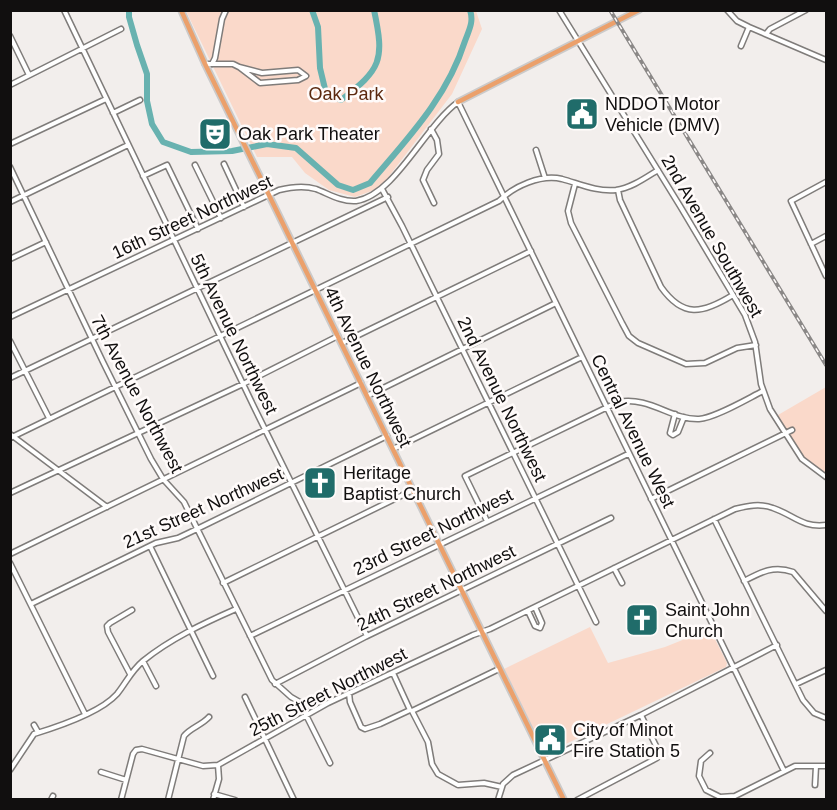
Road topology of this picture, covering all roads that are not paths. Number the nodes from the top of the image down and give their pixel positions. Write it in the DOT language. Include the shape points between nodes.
graph roads {
  1 [pos="64,10"];
  2 [pos="181,10"];
  3 [pos="226,10"];
  4 [pos="559,10"];
  5 [pos="639,10"];
  6 [pos="727,10"];
  7 [pos="806,10"];
  8 [pos="749,27"];
  9 [pos="121,29"];
  10 [pos="765,34"];
  11 [pos="10,36"];
  12 [pos="578,40"];
  13 [pos="741,46"];
  14 [pos="82,49"];
  15 [pos="826,60"];
  16 [pos="205,64"];
  17 [pos="212,64"];
  18 [pos="239,67"];
  19 [pos="29,75"];
  20 [pos="10,85"];
  21 [pos="106,99"];
  22 [pos="140,100"];
  23 [pos="458,102"];
  24 [pos="113,113"];
  25 [pos="431,129"];
  26 [pos="10,144"];
  27 [pos="128,145"];
  28 [pos="536,150"];
  29 [pos="224,164"];
  30 [pos="195,165"];
  31 [pos="10,167"];
  32 [pos="658,171"];
  33 [pos="143,176"];
  34 [pos="545,178"];
  35 [pos="826,182"];
  36 [pos="575,184"];
  37 [pos="382,189"];
  38 [pos="618,190"];
  39 [pos="268,194"];
  40 [pos="24,196"];
  41 [pos="504,196"];
  42 [pos="388,197"];
  43 [pos="10,202"];
  44 [pos="434,203"];
  45 [pos="244,207"];
  46 [pos="221,218"];
  47 [pos="198,229"];
  48 [pos="826,236"];
  49 [pos="174,241"];
  50 [pos="46,242"];
  51 [pos="292,242"];
  52 [pos="410,243"];
  53 [pos="811,244"];
  54 [pos="531,251"];
  55 [pos="10,259"];
  56 [pos="826,276"];
  57 [pos="198,289"];
  58 [pos="68,290"];
  59 [pos="315,290"];
  60 [pos="733,295"];
  61 [pos="436,297"];
  62 [pos="556,303"];
  63 [pos="10,317"];
  64 [pos="220,335"];
  65 [pos="338,336"];
  66 [pos="92,339"];
  67 [pos="10,341"];
  68 [pos="342,343"];
  69 [pos="756,345"];
  70 [pos="462,350"];
  71 [pos="582,357"];
  72 [pos="26,371"];
  73 [pos="10,378"];
  74 [pos="361,383"];
  75 [pos="243,384"];
  76 [pos="116,387"];
  77 [pos="763,391"];
  78 [pos="367,396"];
  79 [pos="488,402"];
  80 [pos="606,408"];
  81 [pos="675,414"];
  82 [pos="684,417"];
  83 [pos="50,418"];
  84 [pos="266,430"];
  85 [pos="792,430"];
  86 [pos="139,433"];
  87 [pos="786,434"];
  88 [pos="12,436"];
  89 [pos="387,436"];
  90 [pos="393,449"];
  91 [pos="512,453"];
  92 [pos="628,454"];
  93 [pos="59,470"];
  94 [pos="826,477"];
  95 [pos="163,480"];
  96 [pos="292,483"];
  97 [pos="413,490"];
  98 [pos="10,493"];
  99 [pos="535,498"];
  100 [pos="651,499"];
  101 [pos="107,507"];
  102 [pos="611,518"];
  103 [pos="714,519"];
  104 [pos="487,521"];
  105 [pos="826,525"];
  106 [pos="197,529"];
  107 [pos="318,536"];
  108 [pos="671,540"];
  109 [pos="558,544"];
  110 [pos="439,545"];
  111 [pos="150,546"];
  112 [pos="10,554"];
  113 [pos="10,563"];
  114 [pos="614,568"];
  115 [pos="744,581"];
  116 [pos="223,583"];
  117 [pos="622,583"];
  118 [pos="578,586"];
  119 [pos="345,590"];
  120 [pos="462,590"];
  121 [pos="31,604"];
  122 [pos="535,607"];
  123 [pos="236,609"];
  124 [pos="132,610"];
  125 [pos="528,611"];
  126 [pos="826,611"];
  127 [pos="596,622"];
  128 [pos="191,630"];
  129 [pos="482,632"];
  130 [pos="250,636"];
  131 [pos="367,636"];
  132 [pos="777,645"];
  133 [pos="143,661"];
  134 [pos="732,667"];
  135 [pos="499,669"];
  136 [pos="826,670"];
  137 [pos="393,673"];
  138 [pos="130,674"];
  139 [pos="213,676"];
  140 [pos="275,684"];
  141 [pos="796,684"];
  142 [pos="156,686"];
  143 [pos="349,693"];
  144 [pos="245,697"];
  145 [pos="411,710"];
  146 [pos="85,714"];
  147 [pos="306,715"];
  148 [pos="641,715"];
  149 [pos="209,717"];
  150 [pos="826,718"];
  151 [pos="34,725"];
  152 [pos="38,732"];
  153 [pos="266,739"];
  154 [pos="710,753"];
  155 [pos="177,761"];
  156 [pos="545,761"];
  157 [pos="330,763"];
  158 [pos="218,765"];
  159 [pos="816,766"];
  160 [pos="826,766"];
  161 [pos="10,770"];
  162 [pos="784,771"];
  163 [pos="101,772"];
  164 [pos="126,780"];
  165 [pos="815,785"];
  166 [pos="502,787"];
  167 [pos="214,794"];
  168 [pos="121,800"];
  169 [pos="168,800"];
  170 [pos="213,800"];
  171 [pos="235,800"];
  172 [pos="294,800"];
  173 [pos="498,800"];
  174 [pos="564,800"];
  175 [pos="577,800"];
  1 -- 14 [label="street, 5th Avenue Northwest"];
  2 -- 16 [label="main road, 4th Avenue Northwest"];
  3 -- 17 [label="street"];
  4 -- 12 [label="street, 2nd Avenue Southwest"];
  5 -- 12 [label="main road"];
  6 -- 8 [label="street"];
  7 -- 10 [label="street"];
  8 -- 10 [label="street"];
  8 -- 13 [label="street"];
  9 -- 14 [label="street"];
  10 -- 15 [label="street"];
  11 -- 19 [label="street"];
  12 -- 23 [label="main road"];
  12 -- 32 [label="street, 2nd Avenue Southwest"];
  14 -- 19 [label="street"];
  14 -- 21 [label="street, 5th Avenue Northwest"];
  16 -- 17 [label="street"];
  16 -- 39 [label="main road, 4th Avenue Northwest"];
  17 -- 18 [label="street"];
  18 -- 18 [label="street" via="262,73 298,70 306,76 260,83"];
  19 -- 20 [label="street"];
  21 -- 24 [label="street, 5th Avenue Northwest"];
  21 -- 26 [label="street"];
  22 -- 24 [label="street"];
  23 -- 25 [label="street, 16th Street Northwest"];
  23 -- 41 [label="street, Central Avenue West"];
  24 -- 27 [label="street, 5th Avenue Northwest"];
  25 -- 37 [label="street, 16th Street Northwest"];
  25 -- 44 [label="street" via="439,154 423,180"];
  27 -- 33 [label="street, 5th Avenue Northwest"];
  27 -- 40 [label="street"];
  28 -- 34 [label="street"];
  29 -- 45 [label="street"];
  30 -- 46 [label="street"];
  31 -- 40 [label="street, 7th Avenue Northwest"];
  32 -- 38 [label="street"];
  32 -- 60 [label="street, 2nd Avenue Southwest"];
  33 -- 47 [label="street" via="167,165"];
  33 -- 49 [label="street, 5th Avenue Northwest"];
  34 -- 36 [label="street"];
  34 -- 41 [label="street"];
  35 -- 53 [label="street" via="791,201"];
  36 -- 38 [label="street"];
  36 -- 69 [label="street" via="568,212 571,223 629,336 686,364 697,365 737,348"];
  37 -- 39 [label="street, 16th Street Northwest" via="367,198 350,201 305,187"];
  37 -- 42 [label="street, 2nd Avenue Northwest"];
  38 -- 60 [label="street" via="670,299 680,307 702,310"];
  39 -- 45 [label="street, 16th Street Northwest"];
  39 -- 51 [label="main road, 4th Avenue Northwest"];
  40 -- 43 [label="street"];
  40 -- 50 [label="street, 7th Avenue Northwest"];
  41 -- 52 [label="street"];
  41 -- 54 [label="street, Central Avenue West"];
  42 -- 51 [label="street"];
  42 -- 52 [label="street, 2nd Avenue Northwest"];
  45 -- 46 [label="street, 16th Street Northwest"];
  46 -- 47 [label="street, 16th Street Northwest"];
  47 -- 49 [label="street, 16th Street Northwest"];
  48 -- 53 [label="street"];
  49 -- 57 [label="street, 5th Avenue Northwest"];
  49 -- 58 [label="street, 16th Street Northwest"];
  50 -- 55 [label="street"];
  50 -- 58 [label="street, 7th Avenue Northwest"];
  51 -- 57 [label="street"];
  51 -- 59 [label="main road, 4th Avenue Northwest"];
  52 -- 59 [label="street"];
  52 -- 61 [label="street, 2nd Avenue Northwest"];
  53 -- 56 [label="street"];
  54 -- 61 [label="street"];
  54 -- 62 [label="street, Central Avenue West"];
  57 -- 64 [label="street, 5th Avenue Northwest"];
  57 -- 66 [label="street"];
  58 -- 63 [label="street, 16th Street Northwest"];
  58 -- 66 [label="street, 7th Avenue Northwest"];
  59 -- 64 [label="street"];
  59 -- 65 [label="main road, 4th Avenue Northwest"];
  60 -- 69 [label="street, 2nd Avenue Southwest"];
  61 -- 68 [label="street"];
  61 -- 70 [label="street, 2nd Avenue Northwest"];
  62 -- 70 [label="street"];
  62 -- 71 [label="street, Central Avenue West"];
  64 -- 75 [label="street, 5th Avenue Northwest"];
  64 -- 76 [label="street"];
  65 -- 68 [label="main road, 4th Avenue Northwest"];
  65 -- 75 [label="street"];
  66 -- 72 [label="street"];
  66 -- 76 [label="street, 7th Avenue Northwest"];
  67 -- 72 [label="street"];
  68 -- 74 [label="main road, 4th Avenue Northwest"];
  69 -- 77 [label="street, 2nd Avenue Southwest"];
  70 -- 78 [label="street"];
  70 -- 79 [label="street, 2nd Avenue Northwest"];
  71 -- 79 [label="street"];
  71 -- 80 [label="street, Central Avenue West"];
  72 -- 73 [label="street"];
  72 -- 83 [label="street"];
  74 -- 78 [label="main road, 4th Avenue Northwest"];
  74 -- 84 [label="street"];
  75 -- 84 [label="street, 5th Avenue Northwest"];
  75 -- 86 [label="street"];
  76 -- 83 [label="street"];
  76 -- 86 [label="street, 7th Avenue Northwest"];
  77 -- 82 [label="street" via="702,419"];
  77 -- 87 [label="street, 2nd Avenue Southwest"];
  78 -- 89 [label="main road, 4th Avenue Northwest"];
  79 -- 90 [label="street"];
  79 -- 91 [label="street, 2nd Avenue Northwest"];
  80 -- 81 [label="street" via="631,399"];
  80 -- 91 [label="street"];
  80 -- 92 [label="street, Central Avenue West"];
  81 -- 82 [label="street"];
  81 -- 82 [label="street" via="670,430 673,435"];
  83 -- 88 [label="street"];
  84 -- 95 [label="street"];
  84 -- 96 [label="street, 5th Avenue Northwest"];
  85 -- 87 [label="street"];
  86 -- 93 [label="street"];
  86 -- 95 [label="street, 7th Avenue Northwest"];
  87 -- 94 [label="street, 2nd Avenue Southwest" via="802,459"];
  87 -- 100 [label="street"];
  88 -- 93 [label="street"];
  89 -- 90 [label="main road, 4th Avenue Northwest"];
  89 -- 96 [label="street, 21st Street Northwest"];
  90 -- 97 [label="main road, 4th Avenue Northwest"];
  91 -- 99 [label="street, 2nd Avenue Northwest"];
  91 -- 104 [label="street" via="465,476"];
  92 -- 99 [label="street, 23rd Street Northwest"];
  92 -- 100 [label="street, Central Avenue West"];
  93 -- 98 [label="street"];
  93 -- 101 [label="street"];
  95 -- 101 [label="street"];
  95 -- 106 [label="street, 7th Avenue Northwest" via="184,502"];
  96 -- 106 [label="street, 21st Street Northwest"];
  96 -- 107 [label="street, 5th Avenue Northwest"];
  97 -- 107 [label="street"];
  97 -- 110 [label="main road, 4th Avenue Northwest"];
  99 -- 104 [label="street, 23rd Street Northwest"];
  99 -- 109 [label="street, 2nd Avenue Northwest"];
  100 -- 108 [label="street, Central Avenue West"];
  101 -- 112 [label="street"];
  102 -- 109 [label="street, 24th Street Northwest"];
  103 -- 105 [label="street, 25th Street Northwest" via="735,509 760,505 772,507 803,524"];
  103 -- 108 [label="street, 25th Street Northwest"];
  103 -- 115 [label="street"];
  104 -- 110 [label="street, 23rd Street Northwest"];
  106 -- 111 [label="street, 21st Street Northwest"];
  106 -- 116 [label="street, 7th Avenue Northwest"];
  107 -- 116 [label="street"];
  107 -- 119 [label="street, 5th Avenue Northwest"];
  108 -- 114 [label="street, 25th Street Northwest"];
  108 -- 134 [label="street, Central Avenue West"];
  109 -- 118 [label="street, 2nd Avenue Northwest"];
  109 -- 120 [label="street, 24th Street Northwest"];
  110 -- 119 [label="street, 23rd Street Northwest"];
  110 -- 120 [label="main road, 4th Avenue Northwest"];
  111 -- 121 [label="street, 21st Street Northwest"];
  111 -- 128 [label="street"];
  113 -- 121 [label="street"];
  114 -- 117 [label="street"];
  114 -- 118 [label="street, 25th Street Northwest"];
  115 -- 126 [label="street" via="772,569 793,572"];
  115 -- 132 [label="street"];
  116 -- 123 [label="street, 7th Avenue Northwest"];
  118 -- 122 [label="street, 25th Street Northwest"];
  118 -- 127 [label="street, 2nd Avenue Northwest"];
  119 -- 130 [label="street, 23rd Street Northwest"];
  119 -- 131 [label="street, 5th Avenue Northwest"];
  120 -- 129 [label="main road, 4th Avenue Northwest"];
  120 -- 131 [label="street, 24th Street Northwest"];
  121 -- 146 [label="street"];
  122 -- 125 [label="street, 25th Street Northwest"];
  122 -- 125 [label="street" via="542,623 540,628"];
  123 -- 128 [label="street"];
  123 -- 130 [label="street, 7th Avenue Northwest"];
  124 -- 138 [label="street" via="107,626"];
  125 -- 129 [label="street, 25th Street Northwest"];
  128 -- 133 [label="street"];
  128 -- 139 [label="street"];
  129 -- 135 [label="main road, 4th Avenue Northwest"];
  129 -- 137 [label="street, 25th Street Northwest"];
  130 -- 140 [label="street, 7th Avenue Northwest"];
  131 -- 140 [label="street, 24th Street Northwest"];
  132 -- 134 [label="street"];
  132 -- 141 [label="street"];
  133 -- 138 [label="street"];
  133 -- 142 [label="street"];
  134 -- 148 [label="street"];
  134 -- 162 [label="street, Central Avenue West"];
  135 -- 145 [label="street"];
  135 -- 156 [label="main road, 4th Avenue Northwest"];
  136 -- 141 [label="street"];
  137 -- 143 [label="street, 25th Street Northwest"];
  137 -- 145 [label="street"];
  138 -- 146 [label="street" via="117,694"];
  140 -- 147 [label="street, 7th Avenue Northwest" via="305,705"];
  141 -- 150 [label="street" via="814,713"];
  143 -- 145 [label="street" via="365,729"];
  143 -- 147 [label="street, 25th Street Northwest"];
  144 -- 153 [label="street"];
  145 -- 166 [label="street" via="428,742 438,774 458,785 484,783"];
  146 -- 152 [label="street" via="55,729"];
  147 -- 153 [label="street, 25th Street Northwest"];
  147 -- 157 [label="street, 7th Avenue Northwest"];
  148 -- 156 [label="street"];
  148 -- 175 [label="street" via="658,755"];
  149 -- 155 [label="street" via="186,733"];
  151 -- 152 [label="street"];
  152 -- 161 [label="street"];
  153 -- 158 [label="street, 25th Street Northwest"];
  153 -- 172 [label="street"];
  154 -- 162 [label="street" via="701,761 699,776 706,790 720,797 735,796"];
  155 -- 158 [label="street"];
  155 -- 164 [label="street" via="136,750"];
  155 -- 169 [label="street"];
  156 -- 166 [label="street" via="513,775"];
  156 -- 174 [label="main road, 4th Avenue Northwest"];
  158 -- 167 [label="street"];
  159 -- 160 [label="street"];
  159 -- 162 [label="street" via="795,766"];
  159 -- 165 [label="street"];
  163 -- 164 [label="street"];
  164 -- 168 [label="street"];
  166 -- 173 [label="street"];
  167 -- 170 [label="street"];
  167 -- 171 [label="street"];
}
